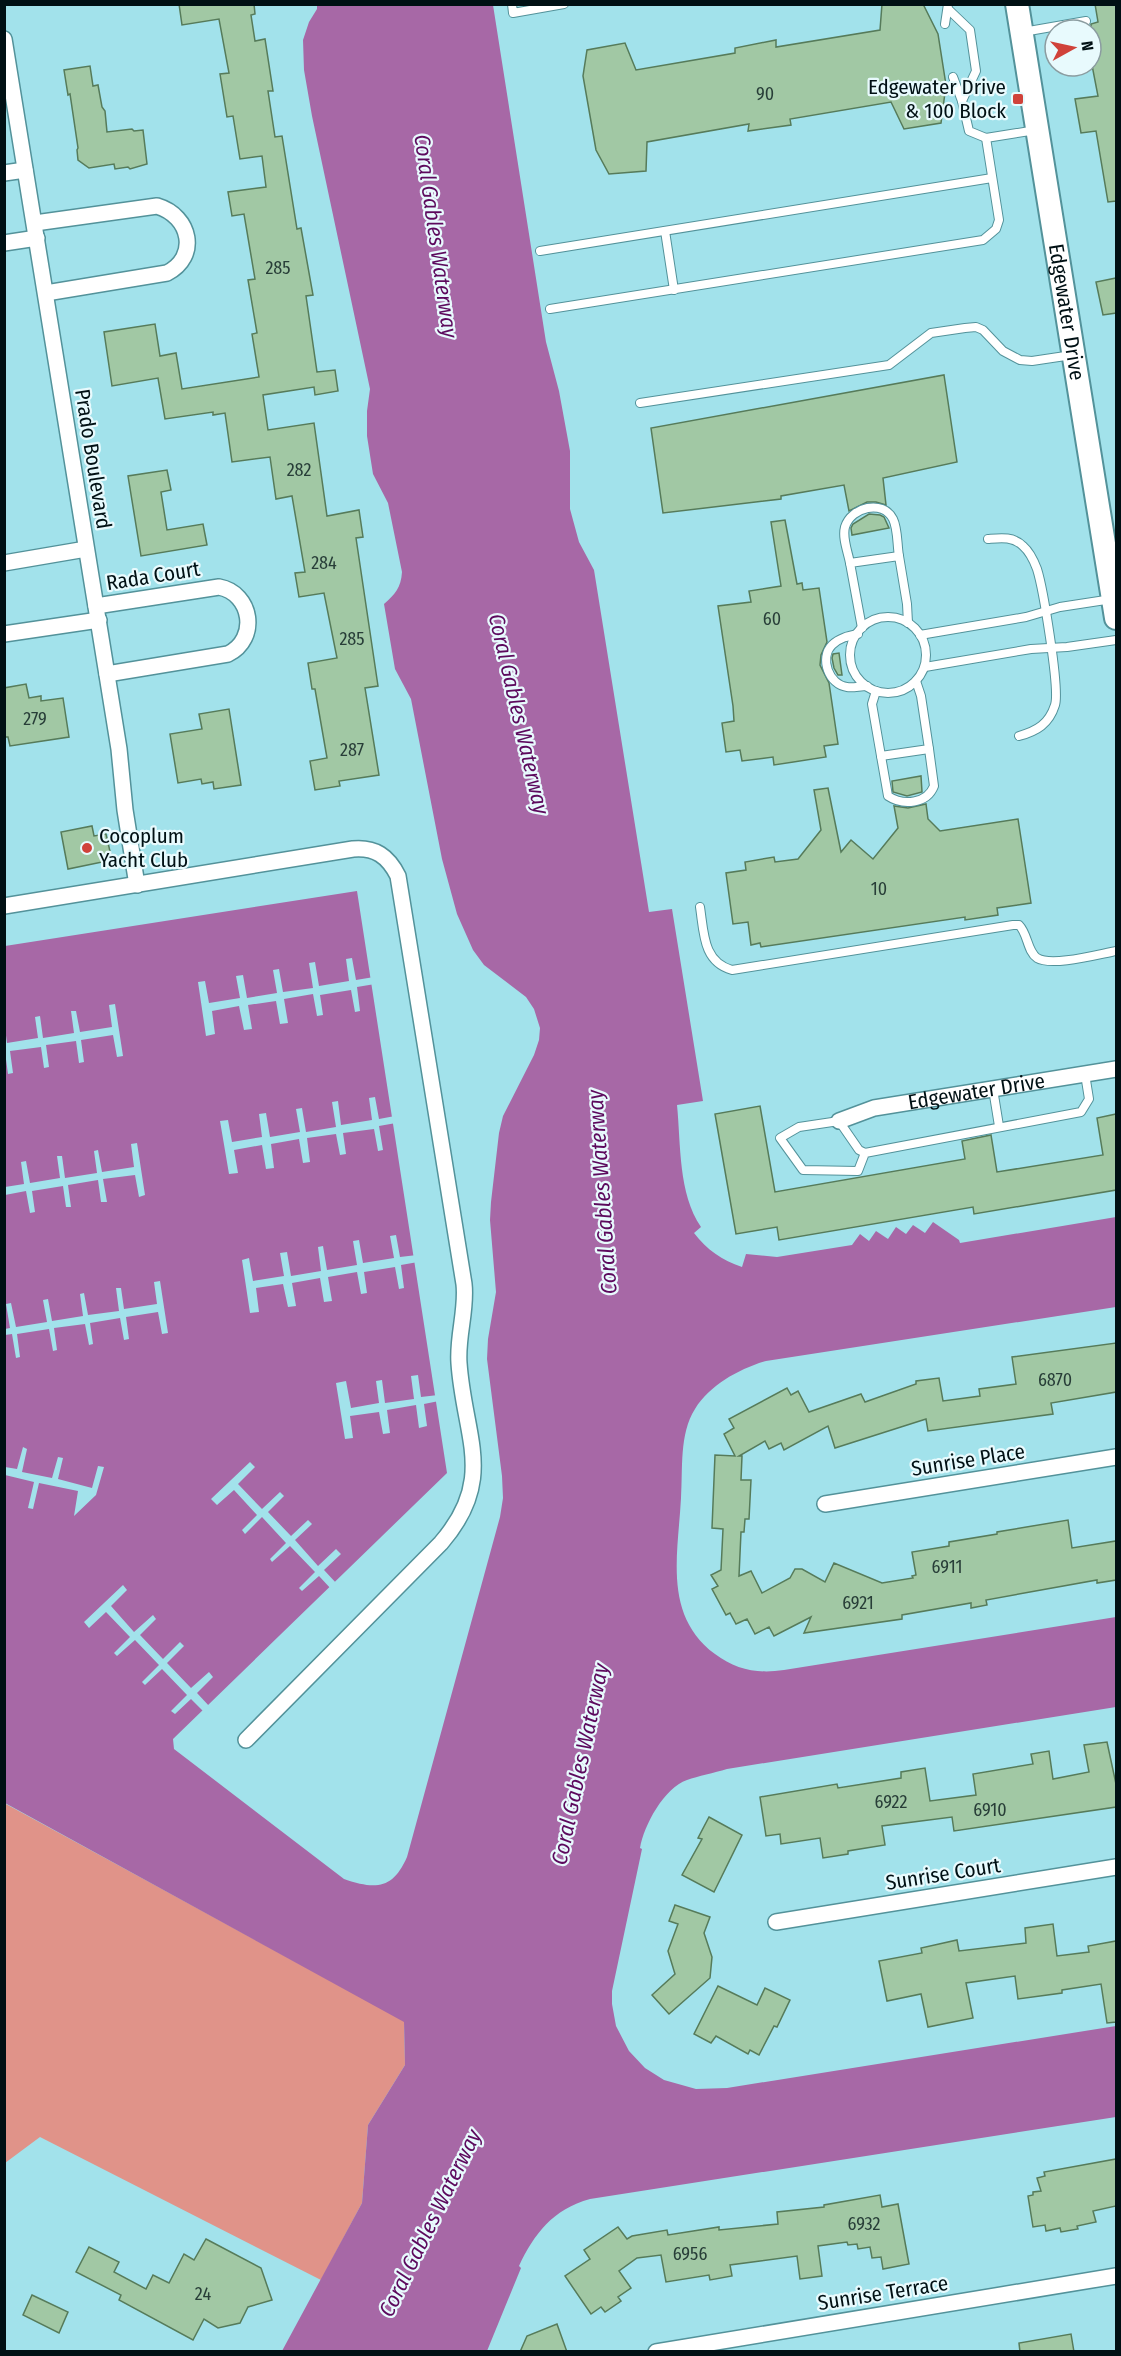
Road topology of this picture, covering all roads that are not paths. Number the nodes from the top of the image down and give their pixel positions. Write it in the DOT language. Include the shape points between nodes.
graph roads {
  1 [pos="512,4"];
  2 [pos="564,4"];
  3 [pos="1017,4"];
  4 [pos="949,7"];
  5 [pos="945,24"];
  6 [pos="1043,28"];
  7 [pos="1022,32"];
  8 [pos="4,39"];
  9 [pos="953,78"];
  10 [pos="962,101"];
  11 [pos="1037,130"];
  12 [pos="986,138"];
  13 [pos="25,170"];
  14 [pos="4,173"];
  15 [pos="992,178"];
  16 [pos="36,230"];
  17 [pos="665,231"];
  18 [pos="4,243"];
  19 [pos="540,251"];
  20 [pos="674,290"];
  21 [pos="46,293"];
  22 [pos="550,309"];
  23 [pos="1074,354"];
  24 [pos="640,403"];
  25 [pos="988,539"];
  26 [pos="86,549"];
  27 [pos="899,556"];
  28 [pos="4,563"];
  29 [pos="850,563"];
  30 [pos="1115,608"];
  31 [pos="1044,612"];
  32 [pos="97,613"];
  33 [pos="908,623"];
  34 [pos="860,631"];
  35 [pos="4,634"];
  36 [pos="920,635"];
  37 [pos="1116,640"];
  38 [pos="1050,648"];
  39 [pos="924,667"];
  40 [pos="107,674"];
  41 [pos="916,681"];
  42 [pos="867,686"];
  43 [pos="876,691"];
  44 [pos="1019,736"];
  45 [pos="929,749"];
  46 [pos="881,756"];
  47 [pos="137,885"];
  48 [pos="4,906"];
  49 [pos="700,907"];
  50 [pos="1116,951"];
  51 [pos="1116,1069"];
  52 [pos="1085,1074"];
  53 [pos="993,1089"];
  54 [pos="839,1121"];
  55 [pos="999,1126"];
  56 [pos="865,1153"];
  57 [pos="1116,1457"];
  58 [pos="825,1504"];
  59 [pos="246,1740"];
  60 [pos="1116,1867"];
  61 [pos="776,1922"];
  62 [pos="1116,2276"];
  63 [pos="656,2352"];
  1 -- 2 [label="lane" via="513,13"];
  3 -- 7 [label="street, Edgewater Drive"];
  4 -- 5 [label="lane"];
  4 -- 10 [label="lane" via="970,30 976,71"];
  6 -- 7 [label="lane"];
  7 -- 11 [label="street, Edgewater Drive"];
  8 -- 13 [label="street, Prado Boulevard"];
  9 -- 10 [label="lane"];
  10 -- 12 [label="lane" via="969,131"];
  11 -- 12 [label="lane"];
  11 -- 23 [label="street, Edgewater Drive"];
  12 -- 15 [label="lane"];
  13 -- 14 [label="street"];
  13 -- 16 [label="street, Prado Boulevard"];
  15 -- 17 [label="lane"];
  15 -- 20 [label="lane" via="999,220 996,229 983,240"];
  16 -- 18 [label="street"];
  16 -- 21 [label="street, Prado Boulevard"];
  16 -- 21 [label="street" via="157,206 174,213 186,234 183,258 167,273"];
  17 -- 19 [label="lane"];
  17 -- 20 [label="lane"];
  20 -- 22 [label="lane"];
  21 -- 26 [label="street, Prado Boulevard"];
  23 -- 24 [label="lane" via="1020,360 1002,351 983,330 965,328 931,333 890,365"];
  23 -- 30 [label="street, Edgewater Drive"];
  25 -- 31 [label="lane" via="1007,538 1028,551 1037,570"];
  26 -- 28 [label="street"];
  26 -- 32 [label="street, Prado Boulevard"];
  27 -- 29 [label="lane"];
  27 -- 29 [label="lane" via="891,516 871,507 855,513 846,524"];
  27 -- 33 [label="lane"];
  29 -- 34 [label="lane"];
  30 -- 31 [label="lane" via="1060,607"];
  31 -- 36 [label="lane"];
  31 -- 38 [label="lane"];
  32 -- 35 [label="street, Rada Court"];
  32 -- 40 [label="street, Prado Boulevard"];
  32 -- 40 [label="street, Rada Court" via="219,587 237,594 246,607 248,625 244,640 228,654"];
  33 -- 34 [label="lane" via="884,618 872,621"];
  33 -- 36 [label="lane"];
  34 -- 42 [label="lane" via="851,650 851,661"];
  34 -- 42 [label="lane" via="833,644 826,665 838,684"];
  36 -- 39 [label="lane" via="926,654"];
  37 -- 38 [label="lane"];
  38 -- 39 [label="lane"];
  38 -- 44 [label="lane" via="1056,702 1040,728"];
  39 -- 41 [label="lane"];
  40 -- 47 [label="street, Prado Boulevard"];
  41 -- 43 [label="lane" via="896,693"];
  41 -- 45 [label="lane"];
  42 -- 43 [label="lane"];
  43 -- 46 [label="lane" via="872,704"];
  45 -- 46 [label="lane"];
  45 -- 46 [label="lane" via="934,786 926,796 912,802 897,802 888,796"];
  47 -- 48 [label="street"];
  47 -- 59 [label="street" via="353,849 364,848 386,856 401,888 464,1284 459,1348 474,1458 469,1501 441,1543"];
  49 -- 50 [label="lane" via="710,956 732,970 1013,925 1024,930 1038,958 1052,962"];
  51 -- 52 [label="street, Edgewater Drive"];
  52 -- 53 [label="street, Edgewater Drive"];
  52 -- 55 [label="lane" via="1089,1099 1081,1112"];
  53 -- 54 [label="street, Edgewater Drive" via="874,1108"];
  53 -- 55 [label="lane"];
  54 -- 56 [label="lane"];
  54 -- 56 [label="lane" via="799,1127 780,1138 803,1170 858,1171"];
  55 -- 56 [label="lane"];
  57 -- 58 [label="street, Sunrise Place"];
  60 -- 61 [label="street, Sunrise Court"];
  62 -- 63 [label="street, Sunrise Terrace"];
}
